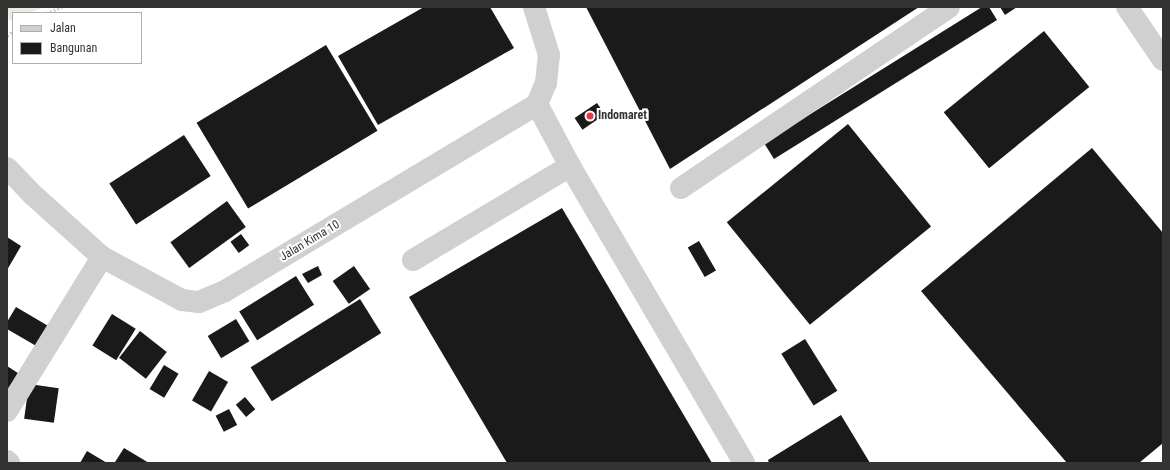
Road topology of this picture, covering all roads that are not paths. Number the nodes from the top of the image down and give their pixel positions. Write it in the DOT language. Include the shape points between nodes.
graph roads {
  1 [pos="534,7"];
  2 [pos="948,7"];
  3 [pos="1127,7"];
  4 [pos="1163,60"];
  5 [pos="537,104"];
  6 [pos="570,166"];
  7 [pos="7,168"];
  8 [pos="681,188"];
  9 [pos="102,257"];
  10 [pos="413,260"];
  11 [pos="7,411"];
  12 [pos="744,463"];
  1 -- 5 [label="street" via="549,55 546,83"];
  2 -- 8 [label="street"];
  3 -- 4 [label="street"];
  5 -- 6 [label="street"];
  5 -- 9 [label="street, Jalan Kima 10" via="225,291 200,302 182,300"];
  6 -- 10 [label="street"];
  6 -- 12 [label="street"];
  7 -- 9 [label="street, Jalan Kima 10"];
  9 -- 11 [label="street"];
}
